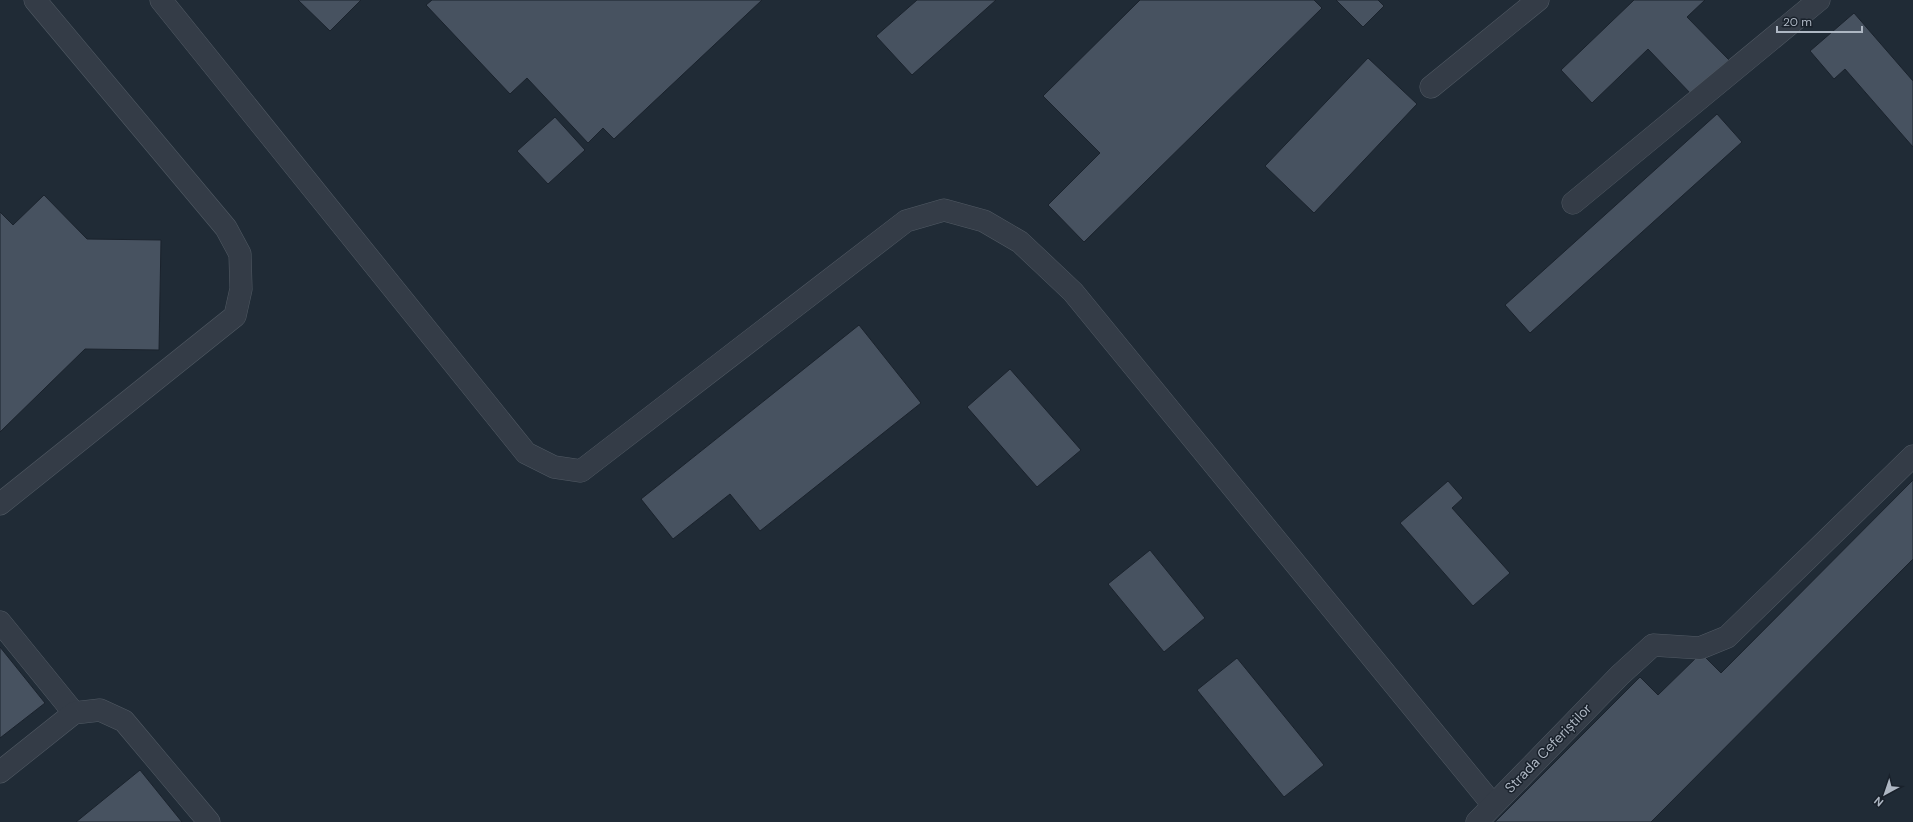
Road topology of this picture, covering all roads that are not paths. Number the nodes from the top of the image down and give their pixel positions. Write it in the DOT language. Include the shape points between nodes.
graph roads {
  1 [pos="36,0"];
  2 [pos="161,0"];
  3 [pos="1538,0"];
  4 [pos="1819,0"];
  5 [pos="1431,87"];
  6 [pos="1573,203"];
  7 [pos="1913,456"];
  8 [pos="0,504"];
  9 [pos="0,622"];
  10 [pos="74,713"];
  11 [pos="0,772"];
  12 [pos="1493,805"];
  13 [pos="209,822"];
  14 [pos="1477,822"];
  1 -- 8 [label="street" via="226,228 240,254 242,289 234,316"];
  2 -- 12 [label="street" via="526,453 554,466 581,471 906,221 944,210 984,221 1020,242 1072,292"];
  3 -- 5 [label="street"];
  4 -- 6 [label="street"];
  7 -- 12 [label="street, Strada Ceferiștilor" via="1727,637 1700,648 1653,646 1620,674"];
  9 -- 10 [label="street"];
  10 -- 11 [label="street"];
  10 -- 13 [label="street" via="100,710 124,722"];
  12 -- 14 [label="street, Strada Ceferiștilor"];
}
